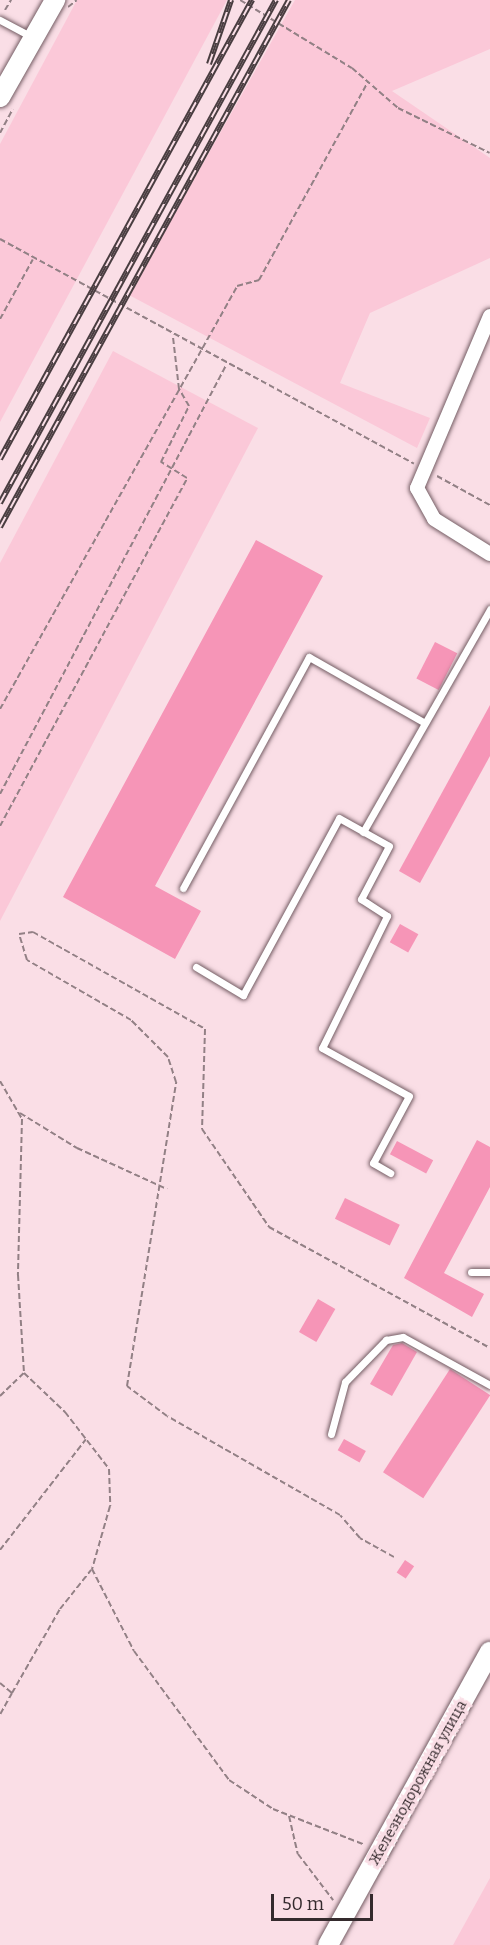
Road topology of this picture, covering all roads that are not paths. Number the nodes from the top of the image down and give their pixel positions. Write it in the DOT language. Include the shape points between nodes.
graph roads {
  1 [pos="61,4"];
  2 [pos="0,19"];
  3 [pos="33,38"];
  4 [pos="0,97"];
  5 [pos="490,316"];
  6 [pos="490,554"];
  7 [pos="490,609"];
  8 [pos="425,723"];
  9 [pos="363,832"];
  10 [pos="183,888"];
  11 [pos="196,967"];
  12 [pos="390,1173"];
  13 [pos="471,1272"];
  14 [pos="490,1272"];
  15 [pos="490,1385"];
  16 [pos="331,1434"];
  17 [pos="490,1652"];
  18 [pos="328,1945"];
  1 -- 3 [label="street"];
  2 -- 3 [label="lane"];
  3 -- 4 [label="street"];
  5 -- 6 [label="street" via="422,468 417,488 434,519"];
  7 -- 8 [label="lane"];
  8 -- 9 [label="lane"];
  8 -- 10 [label="lane" via="309,657"];
  9 -- 11 [label="lane" via="339,818 243,994"];
  9 -- 12 [label="lane" via="389,846 361,899 387,916 322,1048 409,1096 373,1163"];
  13 -- 14 [label="lane"];
  15 -- 16 [label="lane" via="403,1337 387,1340 345,1382"];
  17 -- 18 [label="street, Железнодорожная улица"];
}
